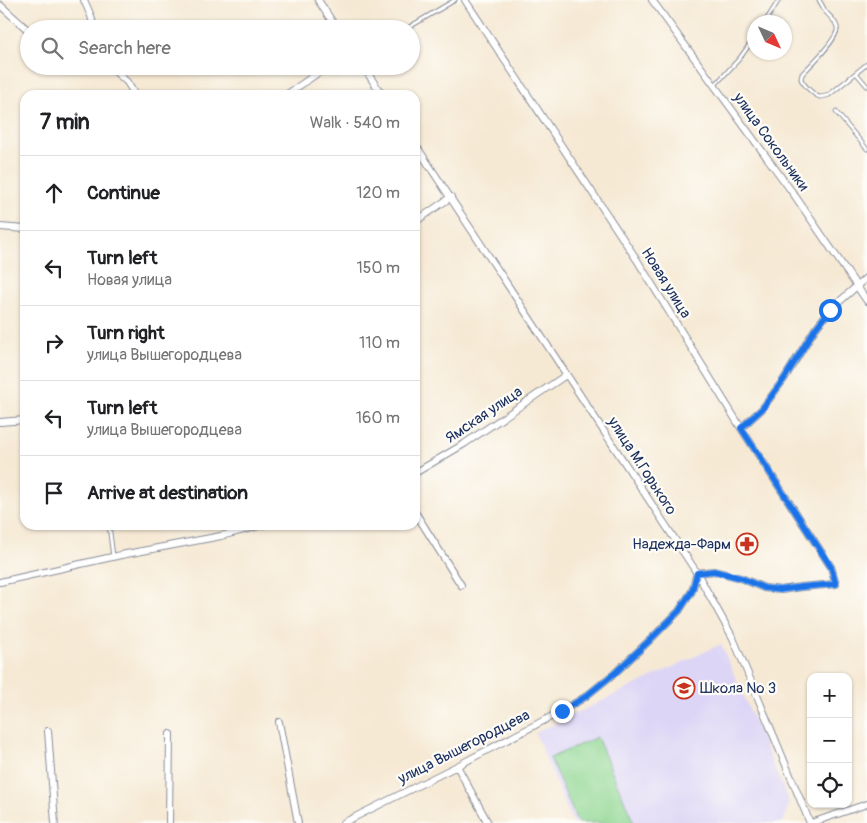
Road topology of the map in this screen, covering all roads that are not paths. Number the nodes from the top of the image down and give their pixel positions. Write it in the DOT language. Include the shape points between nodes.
graph roads {
  1 [pos="84,0"];
  2 [pos="318,0"];
  3 [pos="455,0"];
  4 [pos="465,0"];
  5 [pos="652,0"];
  6 [pos="779,0"];
  7 [pos="819,0"];
  8 [pos="0,5"];
  9 [pos="769,15"];
  10 [pos="92,20"];
  11 [pos="331,20"];
  12 [pos="420,21"];
  13 [pos="20,23"];
  14 [pos="747,48"];
  15 [pos="867,64"];
  16 [pos="856,73"];
  17 [pos="119,75"];
  18 [pos="315,75"];
  19 [pos="369,75"];
  20 [pos="715,85"];
  21 [pos="867,86"];
  22 [pos="132,90"];
  23 [pos="293,90"];
  24 [pos="379,90"];
  25 [pos="836,112"];
  26 [pos="867,150"];
  27 [pos="420,151"];
  28 [pos="451,197"];
  29 [pos="420,219"];
  30 [pos="0,226"];
  31 [pos="20,228"];
  32 [pos="867,277"];
  33 [pos="856,286"];
  34 [pos="867,301"];
  35 [pos="566,375"];
  36 [pos="20,420"];
  37 [pos="0,422"];
  38 [pos="741,428"];
  39 [pos="420,470"];
  40 [pos="420,520"];
  41 [pos="110,530"];
  42 [pos="244,530"];
  43 [pos="114,557"];
  44 [pos="697,573"];
  45 [pos="0,582"];
  46 [pos="461,585"];
  47 [pos="279,722"];
  48 [pos="48,731"];
  49 [pos="170,734"];
  50 [pos="457,766"];
  51 [pos="867,804"];
  52 [pos="55,823"];
  53 [pos="170,823"];
  54 [pos="298,823"];
  55 [pos="343,823"];
  56 [pos="488,823"];
  57 [pos="811,823"];
  1 -- 10 [label="street"];
  2 -- 11 [label="street"];
  3 -- 12 [label="lane"];
  4 -- 38 [label="street, Новая улица" via="637,260"];
  5 -- 20 [label="street, улица Сокольники"];
  6 -- 9 [label="lane"];
  7 -- 16 [label="lane" via="838,32 802,74 803,82 816,96 822,97"];
  8 -- 13 [label="street"];
  14 -- 20 [label="lane"];
  15 -- 16 [label="lane"];
  16 -- 21 [label="lane"];
  17 -- 22 [label="street"];
  18 -- 23 [label="street"];
  19 -- 24 [label="street"];
  20 -- 33 [label="street, улица Сокольники"];
  25 -- 26 [label="lane"];
  27 -- 28 [label="street, улица М.Горького"];
  28 -- 29 [label="street"];
  28 -- 35 [label="street, улица М.Горького"];
  30 -- 31 [label="street"];
  32 -- 33 [label="street"];
  33 -- 34 [label="street, улица Сокольники"];
  33 -- 38 [label="street" via="830,310 762,409"];
  35 -- 39 [label="street, Ямская улица"];
  35 -- 44 [label="street, улица М.Горького"];
  36 -- 37 [label="street"];
  38 -- 44 [label="street, Новая улица" via="831,567 836,584 780,590 764,588 714,571"];
  40 -- 46 [label="street"];
  41 -- 43 [label="lane"];
  42 -- 43 [label="street"];
  43 -- 45 [label="street"];
  44 -- 50 [label="street, улица Вышегородцева" via="692,591 679,611 585,697"];
  44 -- 57 [label="street, улица М.Горького" via="733,638"];
  47 -- 54 [label="street"];
  48 -- 52 [label="street"];
  49 -- 53 [label="street"];
  50 -- 55 [label="street, улица Вышегородцева"];
  50 -- 56 [label="street"];
  51 -- 57 [label="street"];
}
